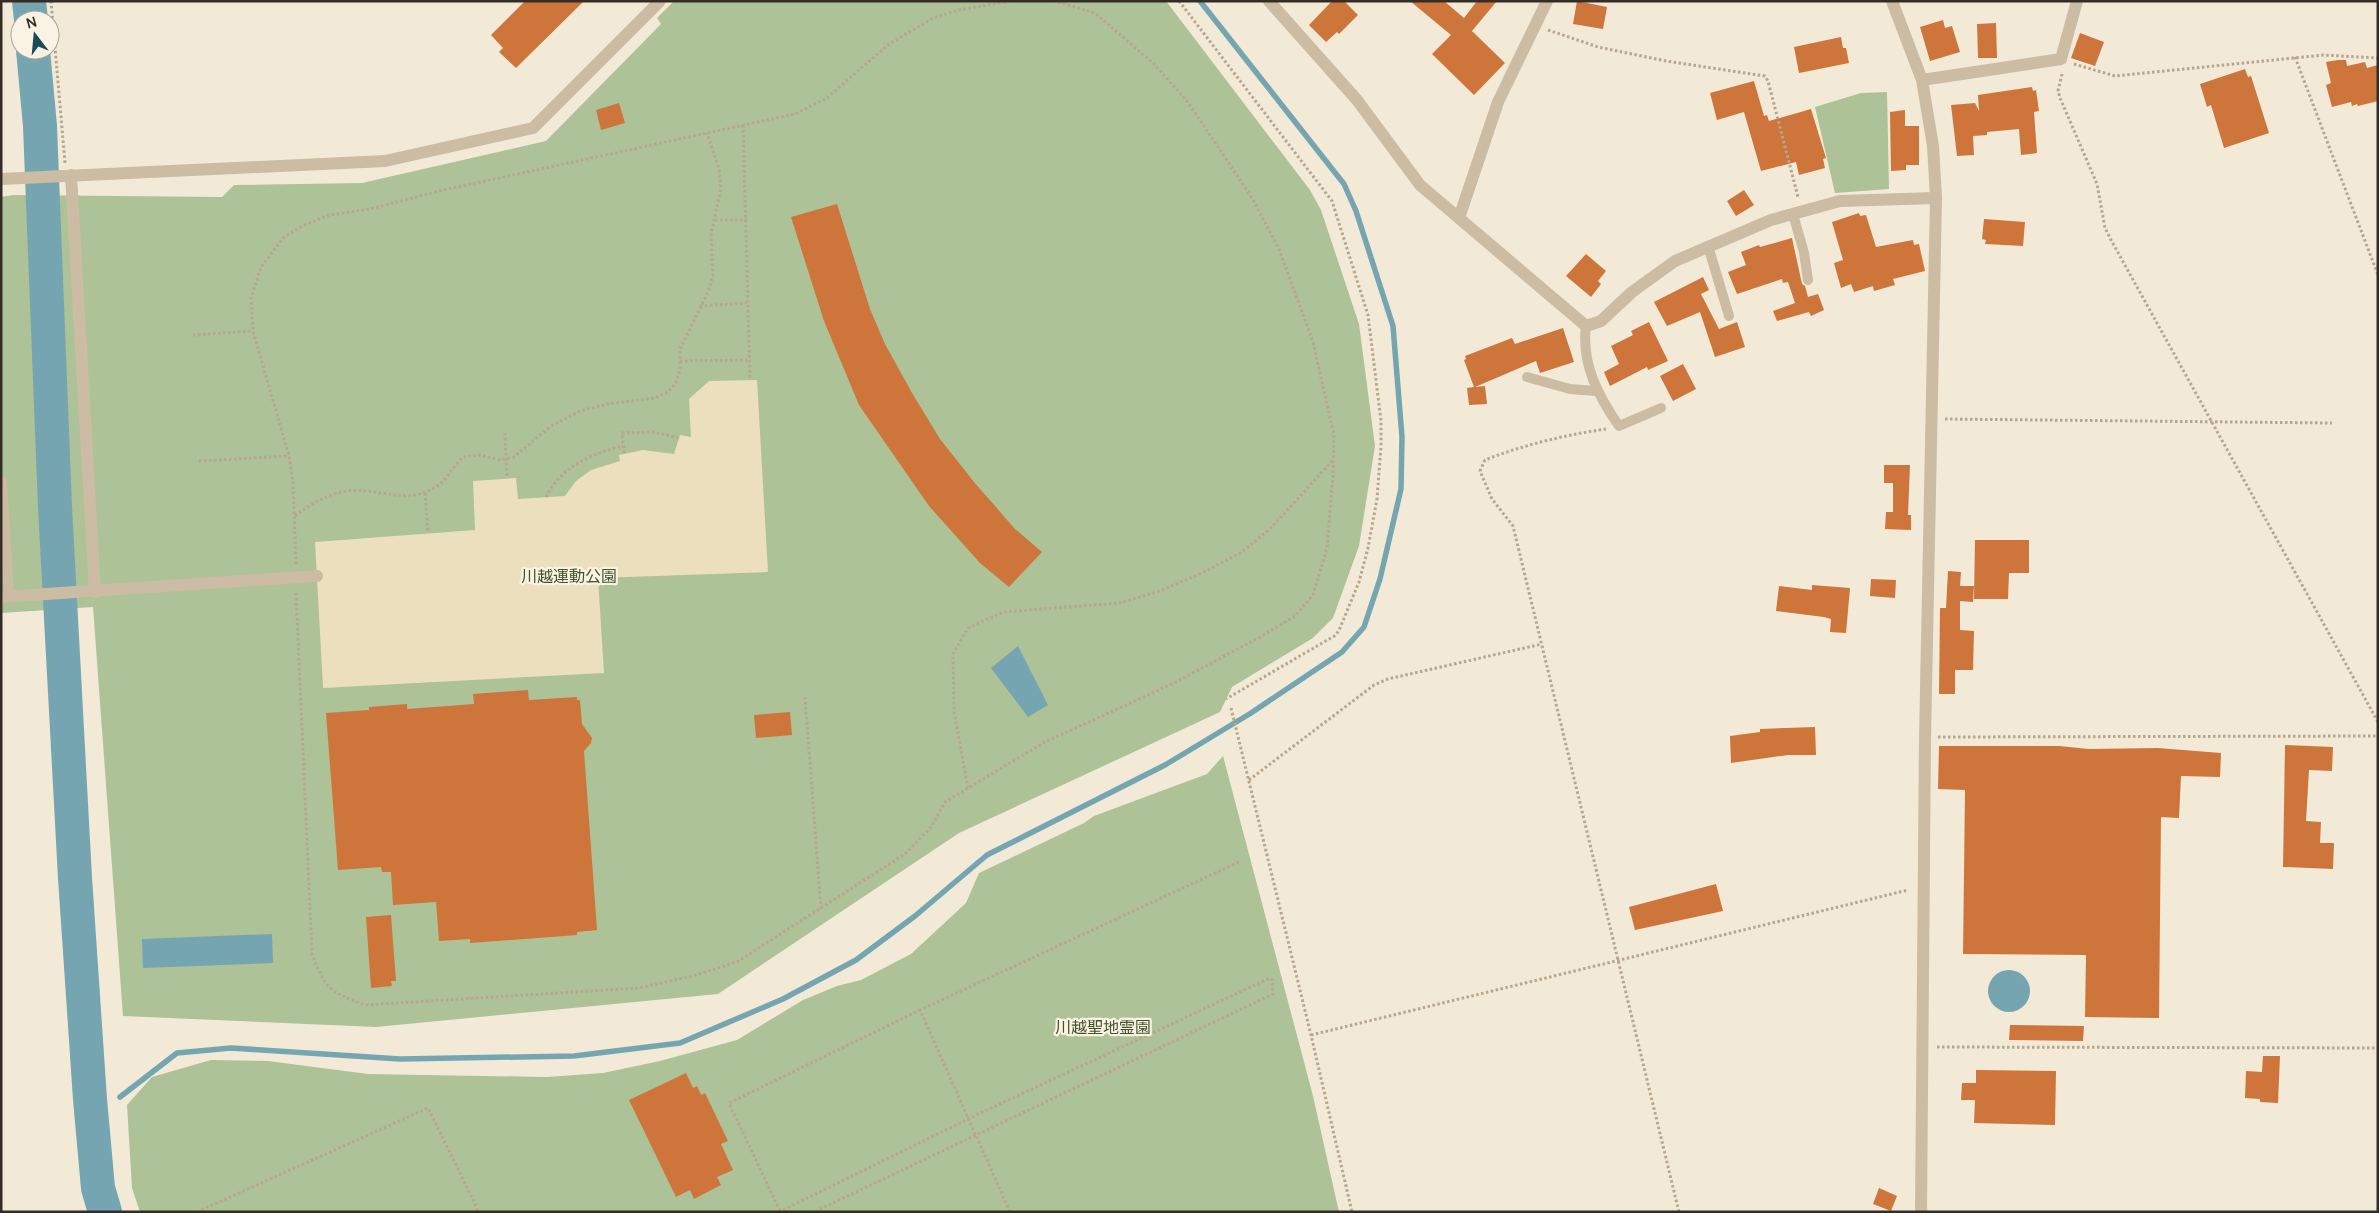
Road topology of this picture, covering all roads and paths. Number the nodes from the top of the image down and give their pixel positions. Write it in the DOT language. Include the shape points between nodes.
graph roads {
  1 [pos="51,1"];
  2 [pos="660,1"];
  3 [pos="1011,1"];
  4 [pos="1055,1"];
  5 [pos="1180,1"];
  6 [pos="1269,1"];
  7 [pos="1547,1"];
  8 [pos="1892,1"];
  9 [pos="2077,1"];
  10 [pos="1535,26"];
  11 [pos="2295,58"];
  12 [pos="2378,58"];
  13 [pos="2061,59"];
  14 [pos="1922,80"];
  15 [pos="743,125"];
  16 [pos="707,133"];
  17 [pos="66,175"];
  18 [pos="1,179"];
  19 [pos="1936,198"];
  20 [pos="1798,213"];
  21 [pos="1459,218"];
  22 [pos="715,220"];
  23 [pos="746,220"];
  24 [pos="1708,246"];
  25 [pos="2378,275"];
  26 [pos="1808,280"];
  27 [pos="747,303"];
  28 [pos="700,306"];
  29 [pos="1729,316"];
  30 [pos="1586,326"];
  31 [pos="253,331"];
  32 [pos="194,335"];
  33 [pos="751,360"];
  34 [pos="680,361"];
  35 [pos="1528,377"];
  36 [pos="750,380"];
  37 [pos="1596,391"];
  38 [pos="1661,408"];
  39 [pos="1931,418"];
  40 [pos="2212,423"];
  41 [pos="2332,423"];
  42 [pos="1619,426"];
  43 [pos="505,433"];
  44 [pos="679,438"];
  45 [pos="623,446"];
  46 [pos="624,454"];
  47 [pos="289,456"];
  48 [pos="507,459"];
  49 [pos="1334,460"];
  50 [pos="199,461"];
  51 [pos="507,478"];
  52 [pos="2,481"];
  53 [pos="425,493"];
  54 [pos="546,497"];
  55 [pos="294,516"];
  56 [pos="428,534"];
  57 [pos="295,576"];
  58 [pos="317,576"];
  59 [pos="95,592"];
  60 [pos="5,596"];
  61 [pos="1542,644"];
  62 [pos="805,698"];
  63 [pos="1226,699"];
  64 [pos="1231,708"];
  65 [pos="2378,722"];
  66 [pos="2378,736"];
  67 [pos="1925,738"];
  68 [pos="1248,780"];
  69 [pos="968,788"];
  70 [pos="1238,862"];
  71 [pos="1923,886"];
  72 [pos="821,910"];
  73 [pos="1618,962"];
  74 [pos="920,1010"];
  75 [pos="1311,1035"];
  76 [pos="1924,1047"];
  77 [pos="2378,1048"];
  78 [pos="970,1118"];
  79 [pos="977,1134"];
  80 [pos="197,1212"];
  81 [pos="479,1212"];
  82 [pos="780,1212"];
  83 [pos="814,1212"];
  84 [pos="1010,1212"];
  85 [pos="1352,1212"];
  86 [pos="1679,1212"];
  87 [pos="1921,1212"];
  1 -- 17 [label="path"];
  2 -- 17 [label="street" via="533,128 385,161"];
  3 -- 15 [label="path" via="933,18 889,44 827,98 795,114"];
  4 -- 49 [label="path" via="1095,13 1153,63 1187,101 1252,198 1279,249 1313,342 1334,435"];
  5 -- 63 [label="path" via="1332,201 1368,315 1381,421 1377,499 1368,548 1359,582 1340,628 1336,635"];
  6 -- 21 [label="street" via="1357,100 1420,185"];
  7 -- 10 [label="street"];
  8 -- 14 [label="street"];
  9 -- 13 [label="street"];
  10 -- 20 [label="path" via="1598,47 1765,76"];
  10 -- 21 [label="street" via="1498,102"];
  11 -- 12 [label="path" via="2323,55"];
  11 -- 13 [label="path" via="2115,76"];
  11 -- 25 [label="path"];
  13 -- 14 [label="street"];
  13 -- 40 [label="path" via="2058,91 2097,184 2106,228"];
  14 -- 19 [label="street" via="1933,146"];
  15 -- 16 [label="path"];
  15 -- 23 [label="path"];
  16 -- 22 [label="path" via="719,169 721,189"];
  16 -- 31 [label="path" via="370,209 329,214 284,236 261,266 250,298"];
  17 -- 18 [label="street"];
  17 -- 59 [label="street"];
  19 -- 20 [label="street" via="1840,201"];
  19 -- 39 [label="street"];
  20 -- 24 [label="street" via="1771,220"];
  20 -- 26 [label="lane"];
  21 -- 30 [label="street"];
  22 -- 23 [label="path"];
  22 -- 28 [label="path" via="711,234 712,275"];
  23 -- 27 [label="path"];
  24 -- 29 [label="lane"];
  24 -- 30 [label="street" via="1675,261 1632,292 1601,321"];
  27 -- 28 [label="path"];
  27 -- 33 [label="path"];
  28 -- 34 [label="path" via="680,349"];
  30 -- 37 [label="lane" via="1584,340"];
  31 -- 32 [label="path"];
  31 -- 47 [label="path"];
  33 -- 34 [label="path"];
  33 -- 36 [label="path"];
  34 -- 48 [label="path" via="676,383 668,392 644,400 580,411 551,426 514,457"];
  35 -- 37 [label="lane" via="1570,389"];
  37 -- 42 [label="lane"];
  38 -- 42 [label="lane"];
  39 -- 40 [label="path"];
  39 -- 67 [label="street"];
  40 -- 41 [label="path"];
  40 -- 65 [label="path"];
  42 -- 61 [label="path" via="1569,434 1498,455 1485,460 1480,471 1492,499 1513,526"];
  43 -- 48 [label="path"];
  44 -- 45 [label="path" via="653,432 628,432 622,433"];
  45 -- 46 [label="path"];
  45 -- 54 [label="path" via="597,453 574,466 556,481"];
  47 -- 50 [label="path"];
  47 -- 55 [label="path" via="294,483"];
  48 -- 51 [label="path"];
  48 -- 53 [label="path" via="463,457 436,488"];
  49 -- 69 [label="path" via="1327,548 1313,595 1295,616 1174,683 1043,743"];
  49 -- 69 [label="path" via="1271,528 1242,552 1204,572 1160,591 1120,603 1003,612 968,628 953,654 954,712"];
  52 -- 60 [label="lane"];
  53 -- 55 [label="path" via="409,497 349,491 325,497"];
  53 -- 56 [label="path"];
  55 -- 57 [label="path"];
  57 -- 58 [label="street"];
  57 -- 59 [label="street"];
  57 -- 72 [label="path" via="312,954 321,979 337,994 365,1005 638,988 737,962"];
  59 -- 60 [label="street"];
  61 -- 68 [label="path" via="1388,679 1374,685"];
  61 -- 73 [label="path"];
  62 -- 72 [label="path"];
  64 -- 68 [label="path"];
  66 -- 67 [label="path"];
  67 -- 71 [label="street"];
  68 -- 75 [label="path"];
  69 -- 72 [label="path" via="945,802 931,827 905,854"];
  70 -- 74 [label="path"];
  71 -- 73 [label="path"];
  71 -- 76 [label="street"];
  73 -- 75 [label="path"];
  73 -- 86 [label="path"];
  74 -- 78 [label="path"];
  74 -- 82 [label="path" via="729,1103"];
  75 -- 85 [label="path"];
  76 -- 77 [label="path"];
  76 -- 87 [label="street"];
  78 -- 79 [label="path"];
  78 -- 79 [label="path" via="1270,978 1272,980 1273,994"];
  78 -- 82 [label="path"];
  79 -- 83 [label="path"];
  79 -- 84 [label="path"];
  80 -- 81 [label="path" via="428,1108"];
}
